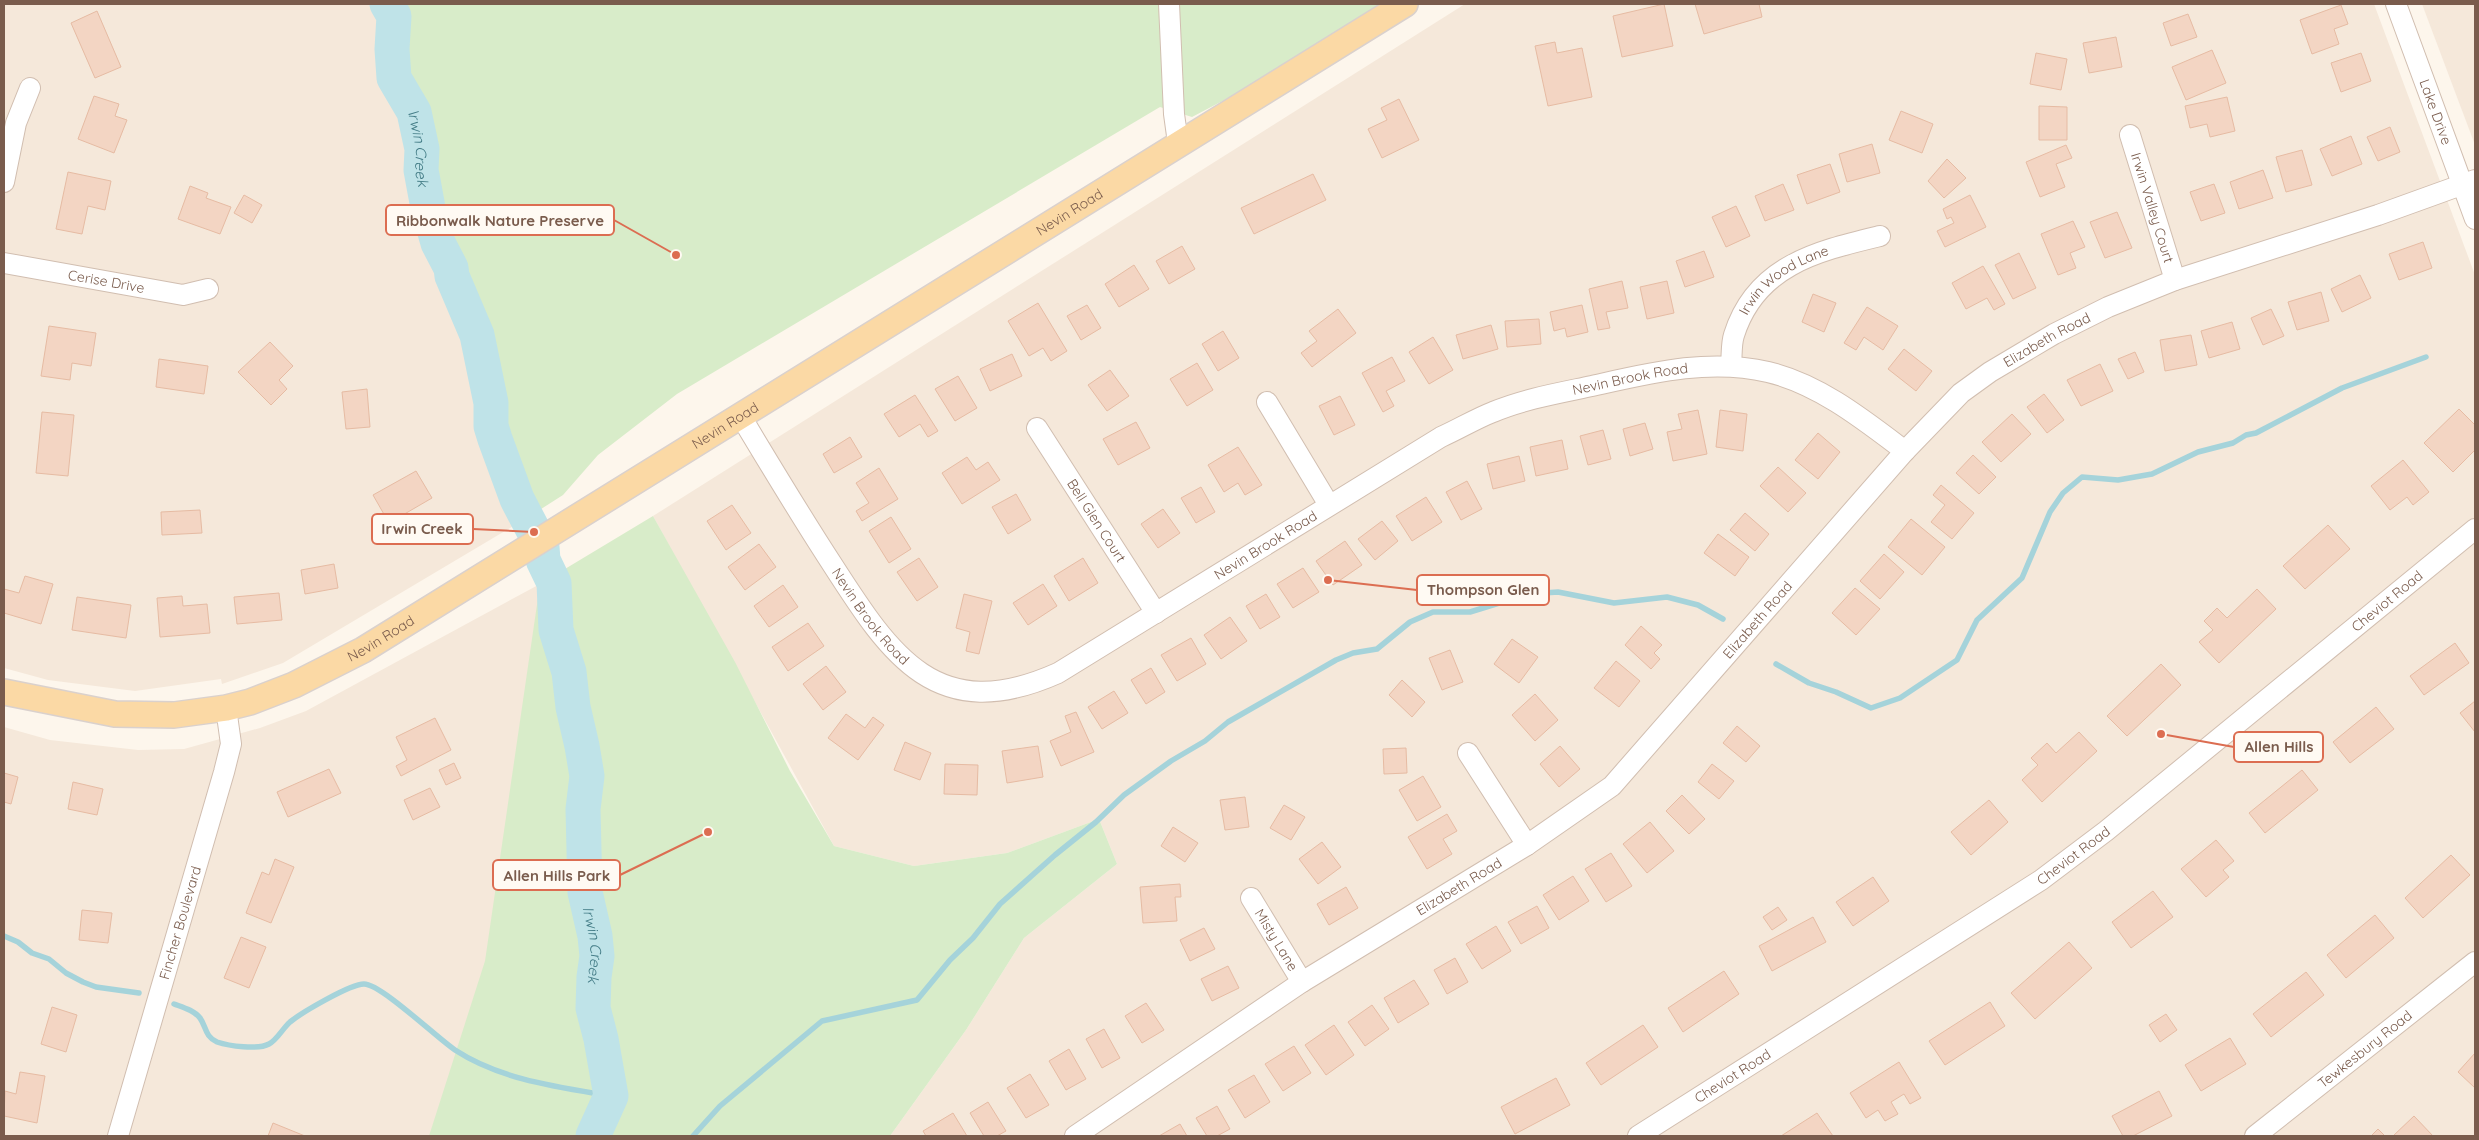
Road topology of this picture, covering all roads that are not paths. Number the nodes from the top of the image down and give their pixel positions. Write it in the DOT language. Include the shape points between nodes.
graph roads {
  1 [pos="1169,4"];
  2 [pos="1405,4"];
  3 [pos="2396,4"];
  4 [pos="30,88"];
  5 [pos="2130,135"];
  6 [pos="1178,143"];
  7 [pos="4,182"];
  8 [pos="2469,183"];
  9 [pos="2475,219"];
  10 [pos="1880,236"];
  11 [pos="4,263"];
  12 [pos="2176,280"];
  13 [pos="208,289"];
  14 [pos="1731,366"];
  15 [pos="1267,402"];
  16 [pos="740,415"];
  17 [pos="1037,428"];
  18 [pos="1905,451"];
  19 [pos="1329,505"];
  20 [pos="2475,529"];
  21 [pos="1156,613"];
  22 [pos="4,692"];
  23 [pos="226,708"];
  24 [pos="1468,752"];
  25 [pos="1527,845"];
  26 [pos="1251,898"];
  27 [pos="2475,962"];
  28 [pos="1302,982"];
  29 [pos="118,1136"];
  30 [pos="1075,1136"];
  31 [pos="1638,1136"];
  32 [pos="2254,1136"];
  1 -- 6 [label="street"];
  2 -- 6 [label="main road, Nevin Road"];
  3 -- 8 [label="street, Lake Drive"];
  4 -- 7 [label="street" via="16,123"];
  5 -- 12 [label="street, Irwin Valley Court"];
  6 -- 16 [label="main road, Nevin Road"];
  8 -- 9 [label="street, Lake Drive"];
  8 -- 12 [label="street, Elizabeth Road"];
  10 -- 14 [label="street, Irwin Wood Lane" via="1805,257 1781,271 1758,292 1744,311 1733,336"];
  11 -- 13 [label="street, Cerise Drive" via="183,295"];
  12 -- 18 [label="street, Elizabeth Road" via="2108,307 1990,372 1961,393"];
  14 -- 18 [label="street, Nevin Brook Road" via="1769,372 1804,385"];
  14 -- 19 [label="street, Nevin Brook Road" via="1654,372 1556,393 1494,412 1442,437"];
  15 -- 19 [label="street"];
  16 -- 21 [label="street, Nevin Brook Road" via="868,620 895,653 927,677 963,690 1003,692 1022,688 1058,673"];
  16 -- 23 [label="main road, Nevin Road" via="354,654 294,686"];
  17 -- 21 [label="street, Bell Glen Court"];
  18 -- 25 [label="street, Elizabeth Road" via="1612,786"];
  19 -- 21 [label="street, Nevin Brook Road"];
  20 -- 31 [label="street, Cheviot Road" via="2106,831 2041,880"];
  22 -- 23 [label="main road, Nevin Road" via="116,714 174,715"];
  23 -- 29 [label="street, Fincher Boulevard" via="231,744 224,772"];
  24 -- 25 [label="street"];
  25 -- 28 [label="street, Elizabeth Road"];
  26 -- 28 [label="street, Misty Lane"];
  27 -- 32 [label="street, Tewkesbury Road"];
  28 -- 30 [label="street, Elizabeth Road"];
}
